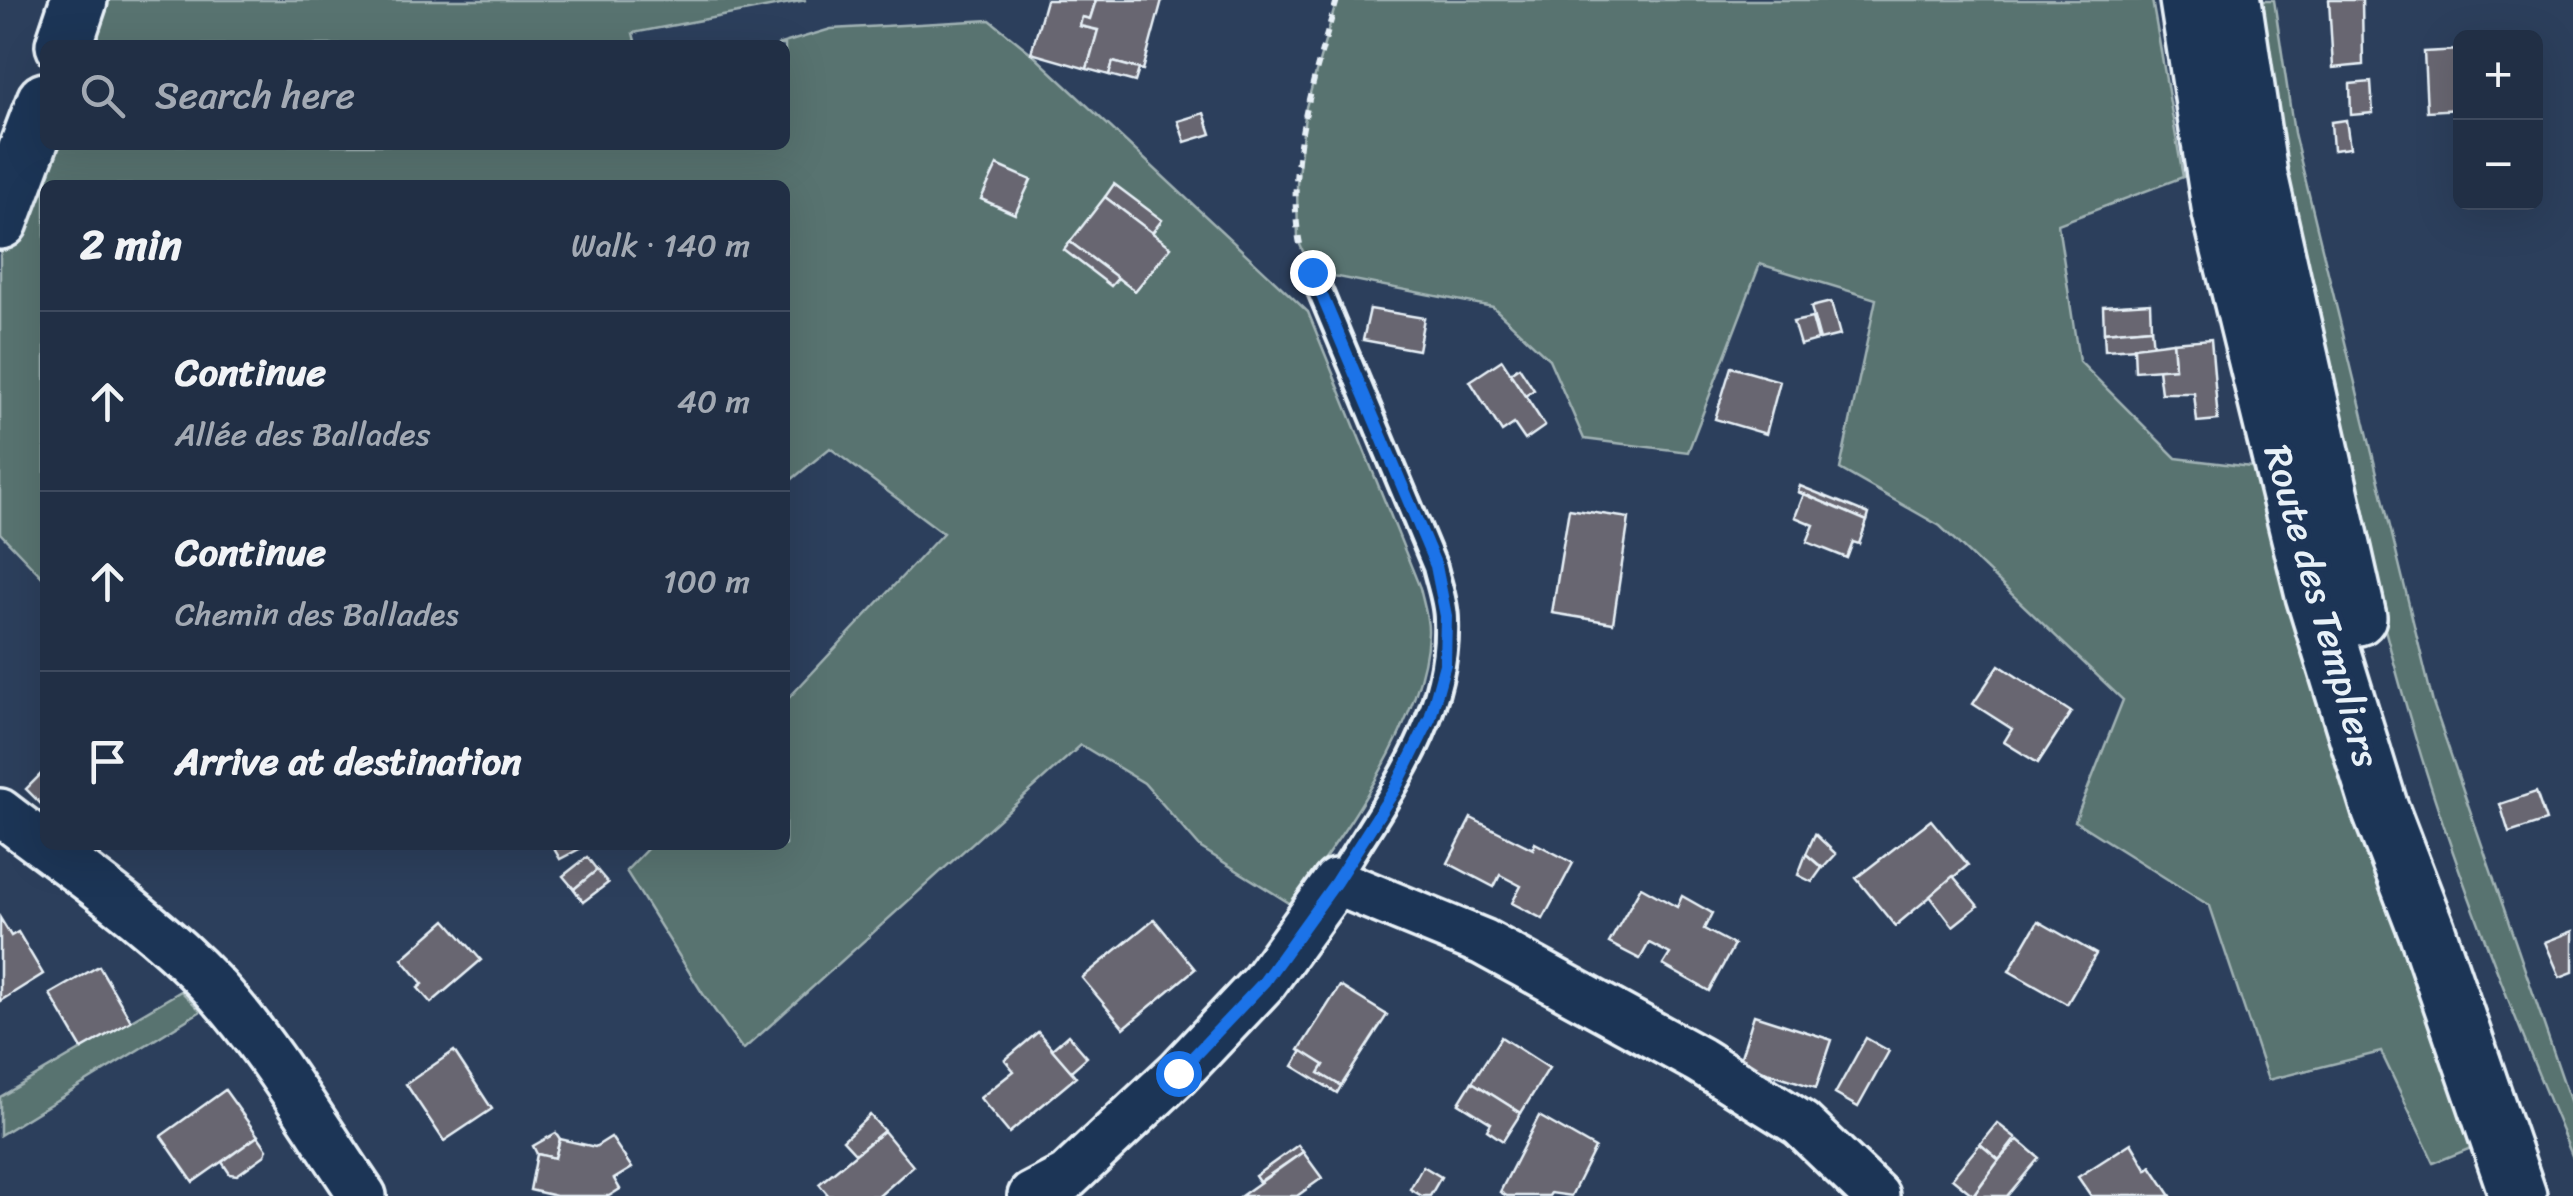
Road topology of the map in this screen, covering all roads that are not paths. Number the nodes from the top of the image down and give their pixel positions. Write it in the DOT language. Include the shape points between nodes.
graph roads {
  1 [pos="79,0"];
  2 [pos="2188,0"];
  3 [pos="2232,0"];
  4 [pos="66,40"];
  5 [pos="40,114"];
  6 [pos="0,220"];
  7 [pos="1312,272"];
  8 [pos="0,812"];
  9 [pos="40,843"];
  10 [pos="49,850"];
  11 [pos="1336,882"];
  12 [pos="364,1196"];
  13 [pos="1032,1196"];
  14 [pos="1876,1196"];
  15 [pos="2518,1196"];
  16 [pos="2557,1196"];
  1 -- 4 [label="main road"];
  2 -- 15 [label="main road, Route des Templiers" via="2221,212 2314,595 2380,809"];
  3 -- 16 [label="main road, Route des Templiers" via="2258,175 2389,741"];
  5 -- 6 [label="main road"];
  7 -- 11 [label="lane" via="1436,566 1446,616 1445,664 1430,718"];
  8 -- 9 [label="street"];
  10 -- 12 [label="street" via="176,949 215,988"];
  11 -- 13 [label="street" via="1264,982 1178,1073 1066,1177"];
  11 -- 14 [label="street" via="1483,942 1699,1060 1801,1124"];
}
